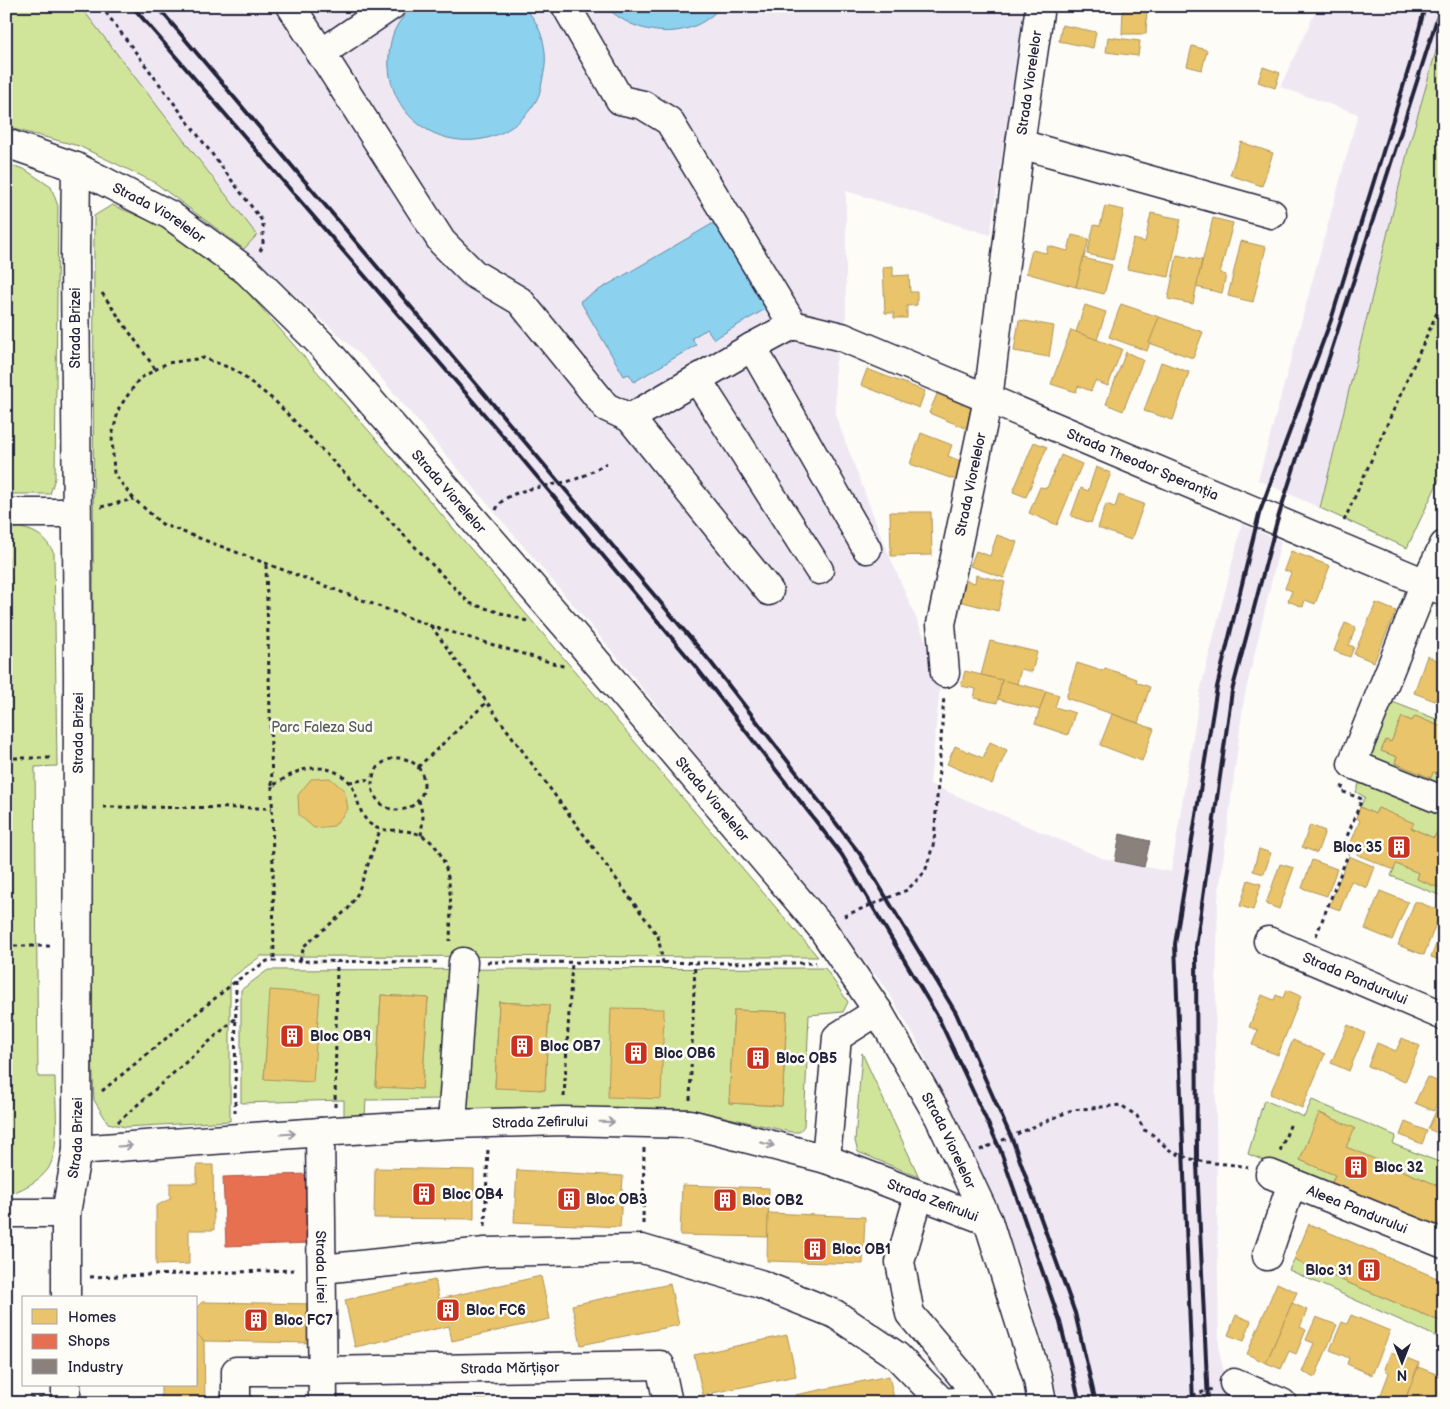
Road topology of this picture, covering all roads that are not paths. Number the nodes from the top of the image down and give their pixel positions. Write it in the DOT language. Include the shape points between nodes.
graph roads {
  1 [pos="291,6"];
  2 [pos="392,6"];
  3 [pos="566,6"];
  4 [pos="1040,6"];
  5 [pos="320,54"];
  6 [pos="6,143"];
  7 [pos="1020,144"];
  8 [pos="76,167"];
  9 [pos="1272,214"];
  10 [pos="793,325"];
  11 [pos="752,347"];
  12 [pos="696,379"];
  13 [pos="988,399"];
  14 [pos="630,418"];
  15 [pos="6,513"];
  16 [pos="76,513"];
  17 [pos="1444,545"];
  18 [pos="867,549"];
  19 [pos="819,570"];
  20 [pos="1434,587"];
  21 [pos="769,591"];
  22 [pos="945,673"];
  23 [pos="1444,801"];
  24 [pos="1268,941"];
  25 [pos="457,962"];
  26 [pos="878,1011"];
  27 [pos="1444,1016"];
  28 [pos="452,1124"];
  29 [pos="328,1131"];
  30 [pos="77,1150"];
  31 [pos="826,1159"];
  32 [pos="919,1195"];
  33 [pos="6,1213"];
  34 [pos="66,1213"];
  35 [pos="988,1221"];
  36 [pos="1444,1244"];
  37 [pos="1267,1256"];
  38 [pos="322,1269"];
  39 [pos="66,1296"];
  40 [pos="322,1371"];
  41 [pos="1234,1383"];
  42 [pos="236,1403"];
  43 [pos="323,1403"];
  44 [pos="668,1403"];
  45 [pos="1042,1403"];
  46 [pos="1282,1403"];
  1 -- 5 [label="street"];
  2 -- 5 [label="street"];
  3 -- 10 [label="street" via="620,100 643,105 669,121"];
  4 -- 7 [label="street, Strada Viorelelor"];
  5 -- 14 [label="street" via="442,242 474,274 520,301 606,407"];
  6 -- 8 [label="street, Strada Viorelelor"];
  7 -- 9 [label="street"];
  7 -- 13 [label="street, Strada Viorelelor"];
  8 -- 16 [label="street, Strada Brizei"];
  8 -- 26 [label="street, Strada Viorelelor" via="170,215 247,271 320,343 821,927"];
  10 -- 11 [label="street"];
  10 -- 13 [label="street, Strada Theodor Speranția" via="842,337"];
  11 -- 12 [label="street"];
  11 -- 18 [label="street"];
  12 -- 14 [label="street"];
  12 -- 19 [label="street"];
  13 -- 20 [label="street, Strada Theodor Speranția"];
  13 -- 22 [label="street, Strada Viorelelor" via="941,624"];
  14 -- 21 [label="street"];
  15 -- 16 [label="street"];
  16 -- 30 [label="street, Strada Brizei"];
  17 -- 20 [label="street"];
  20 -- 23 [label="street" via="1352,764"];
  24 -- 27 [label="street, Strada Pandurului"];
  25 -- 28 [label="street"];
  26 -- 31 [label="street" via="837,1037"];
  26 -- 35 [label="street, Strada Viorelelor" via="940,1117"];
  28 -- 29 [label="street, Strada Zefirului"];
  28 -- 31 [label="street, Strada Zefirului, one-way" via="563,1121 690,1124"];
  30 -- 29 [label="street, Strada Zefirului, one-way"];
  29 -- 38 [label="street, Strada Lirei"];
  30 -- 34 [label="street, Strada Brizei"];
  31 -- 32 [label="street, Strada Zefirului"];
  32 -- 35 [label="street, Strada Zefirului"];
  32 -- 38 [label="street" via="900,1262 910,1314 964,1378 977,1400 942,1403 897,1356 835,1314 760,1284 642,1249 485,1252"];
  33 -- 34 [label="street"];
  34 -- 39 [label="street, Strada Brizei"];
  35 -- 45 [label="street, Strada Viorelelor" via="1038,1380"];
  36 -- 37 [label="street, Aleea Pandurului" via="1282,1179"];
  38 -- 40 [label="street, Strada Lirei"];
  40 -- 42 [label="street" via="236,1370"];
  40 -- 43 [label="street, Strada Lirei"];
  40 -- 44 [label="street, Strada Mărțișor" via="660,1365"];
  41 -- 46 [label="street"];
}
